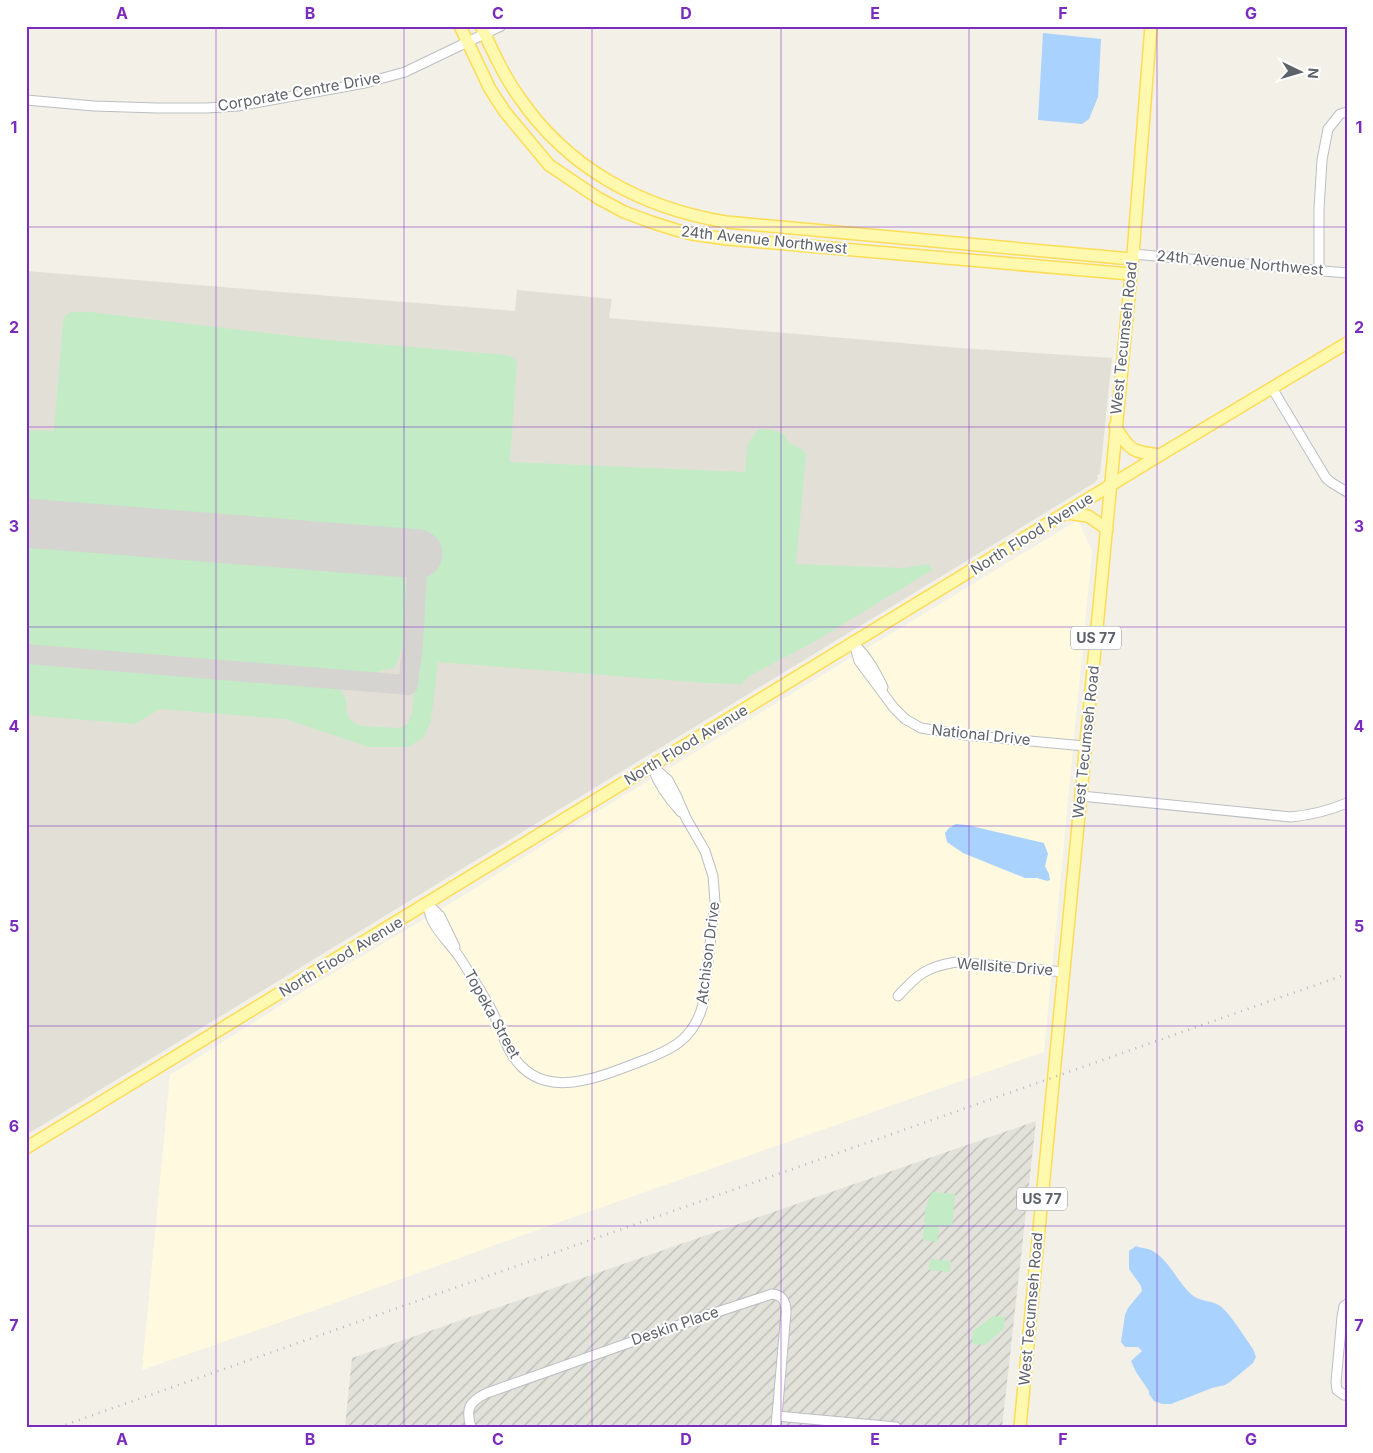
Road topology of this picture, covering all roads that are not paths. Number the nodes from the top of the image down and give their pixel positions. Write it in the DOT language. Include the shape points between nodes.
graph roads {
  1 [pos="460,26"];
  2 [pos="501,26"];
  3 [pos="1151,26"];
  4 [pos="483,30"];
  5 [pos="467,42"];
  6 [pos="26,100"];
  7 [pos="1347,112"];
  8 [pos="1132,256"];
  9 [pos="1319,270"];
  10 [pos="1347,273"];
  11 [pos="1130,274"];
  12 [pos="1347,343"];
  13 [pos="1272,388"];
  14 [pos="1116,426"];
  15 [pos="1160,455"];
  16 [pos="1110,486"];
  17 [pos="1347,492"];
  18 [pos="1066,513"];
  19 [pos="1107,529"];
  20 [pos="854,643"];
  21 [pos="1086,746"];
  22 [pos="652,766"];
  23 [pos="1080,796"];
  24 [pos="1347,803"];
  25 [pos="427,904"];
  26 [pos="1064,972"];
  27 [pos="898,996"];
  28 [pos="612,1071"];
  29 [pos="26,1148"];
  30 [pos="1347,1304"];
  31 [pos="1347,1395"];
  32 [pos="777,1416"];
  33 [pos="471,1427"];
  34 [pos="776,1427"];
  35 [pos="896,1427"];
  36 [pos="1020,1427"];
  1 -- 5 [label="main road, 24th Avenue Northwest"];
  2 -- 4 [label="street, Corporate Centre Drive"];
  3 -- 8 [label="main road, West Tecumseh Road"];
  4 -- 5 [label="street, Corporate Centre Drive"];
  4 -- 8 [label="main road, 24th Avenue Northwest" via="518,96 558,143 600,176 640,198 670,209 735,223"];
  5 -- 6 [label="street, Corporate Centre Drive" via="405,72 365,83 238,106 157,108"];
  5 -- 11 [label="main road, 24th Avenue Northwest" via="505,112 549,165 598,198 651,222 692,234 727,238"];
  7 -- 9 [label="street" via="1340,114 1328,129 1322,160"];
  8 -- 9 [label="street, 24th Avenue Northwest"];
  8 -- 11 [label="main road, West Tecumseh Road"];
  9 -- 10 [label="street, 24th Avenue Northwest"];
  11 -- 14 [label="main road, West Tecumseh Road"];
  12 -- 13 [label="main road, North Flood Avenue"];
  13 -- 15 [label="main road, North Flood Avenue"];
  13 -- 17 [label="street" via="1326,478"];
  14 -- 15 [label="main road" via="1130,448"];
  14 -- 16 [label="main road, West Tecumseh Road"];
  15 -- 16 [label="main road, North Flood Avenue"];
  16 -- 18 [label="main road, North Flood Avenue"];
  16 -- 19 [label="main road, West Tecumseh Road / US 77"];
  18 -- 19 [label="main road" via="1088,516"];
  18 -- 20 [label="main road, North Flood Avenue"];
  19 -- 21 [label="main road, West Tecumseh Road / US 77"];
  20 -- 21 [label="street, National Drive" via="859,662 914,725 965,735"];
  20 -- 22 [label="main road, North Flood Avenue"];
  21 -- 23 [label="main road, West Tecumseh Road / US 77"];
  22 -- 25 [label="main road, North Flood Avenue"];
  22 -- 28 [label="street, Atchison Drive" via="669,799 686,818 705,850 711,866 715,902 706,991 702,1011 688,1035 651,1057"];
  23 -- 24 [label="street" via="1292,817 1327,811"];
  23 -- 26 [label="main road, West Tecumseh Road / US 77"];
  25 -- 28 [label="street, Topeka Street" via="440,916 520,1065 545,1080 562,1083 582,1081"];
  25 -- 29 [label="main road, North Flood Avenue"];
  26 -- 27 [label="street, Wellsite Drive" via="956,962 938,965 921,973"];
  26 -- 36 [label="main road, West Tecumseh Road / US 77"];
  30 -- 31 [label="street" via="1342,1317 1336,1382 1337,1390"];
  32 -- 33 [label="street, Deskin Place" via="786,1306 783,1299 772,1294 487,1393 473,1400 469,1406"];
  32 -- 34 [label="street, Deskin Place"];
  32 -- 35 [label="street"];
}
